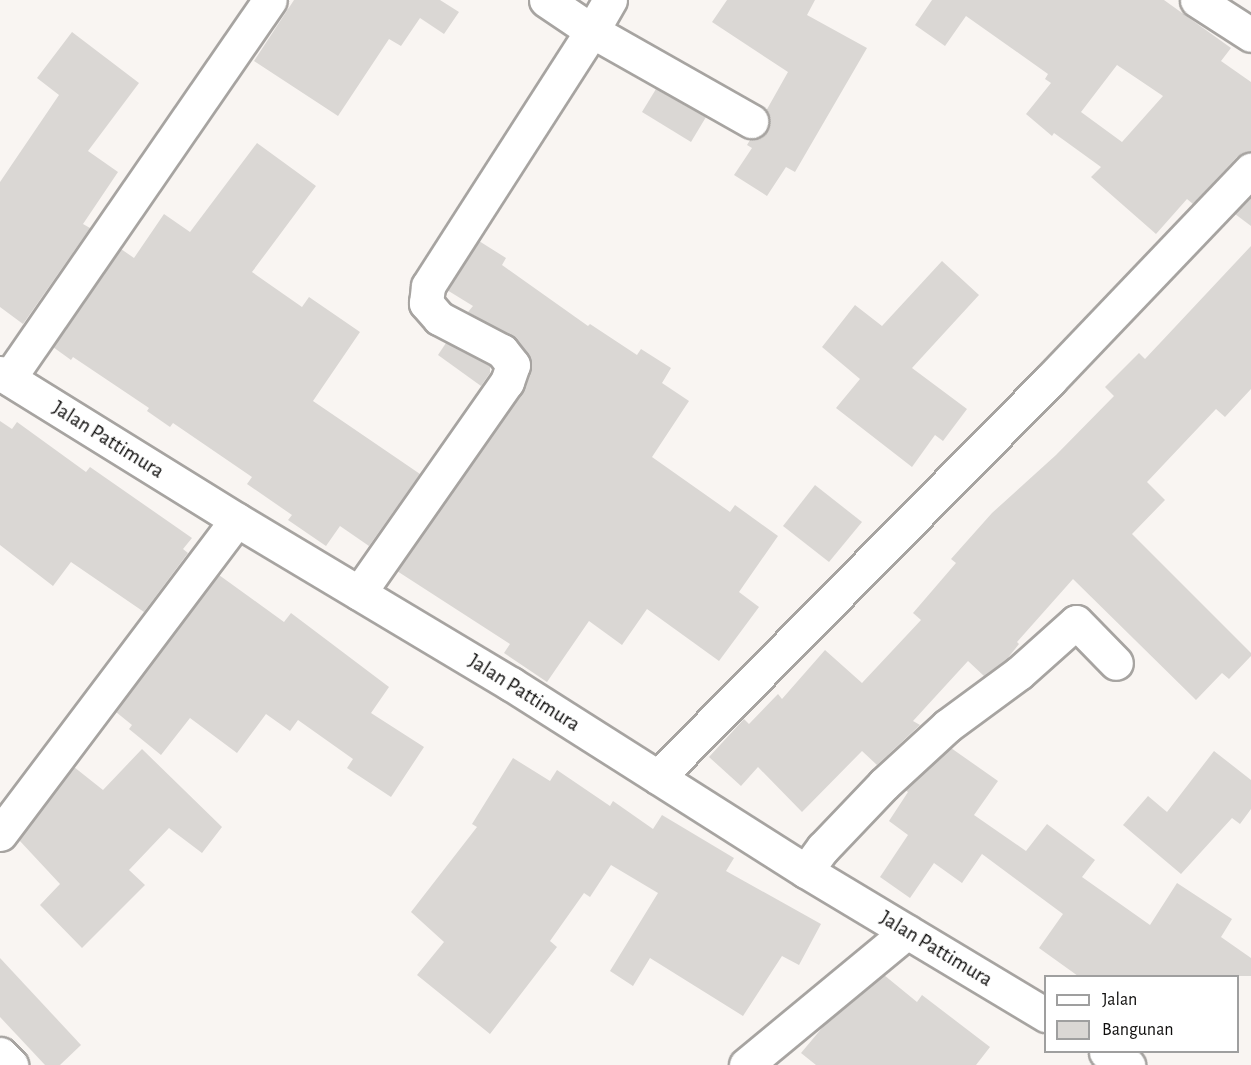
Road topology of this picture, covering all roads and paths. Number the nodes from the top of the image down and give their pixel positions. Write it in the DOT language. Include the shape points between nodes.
graph roads {
  1 [pos="270,0"];
  2 [pos="546,0"];
  3 [pos="610,0"];
  4 [pos="1197,0"];
  5 [pos="592,31"];
  6 [pos="1251,35"];
  7 [pos="751,121"];
  8 [pos="1251,170"];
  9 [pos="4,375"];
  10 [pos="237,520"];
  11 [pos="359,593"];
  12 [pos="1116,663"];
  13 [pos="658,777"];
  14 [pos="0,834"];
  15 [pos="806,871"];
  16 [pos="907,932"];
  17 [pos="1044,1014"];
  18 [pos="1108,1053"];
  19 [pos="0,1054"];
  20 [pos="11,1065"];
  21 [pos="746,1065"];
  22 [pos="1128,1065"];
  1 -- 9 [label="street"];
  2 -- 5 [label="street"];
  3 -- 5 [label="street"];
  4 -- 6 [label="street"];
  5 -- 7 [label="street"];
  5 -- 11 [label="street" via="428,286 426,303 439,318 502,351 513,365 507,382"];
  8 -- 13 [label="street"];
  9 -- 10 [label="street, Jalan Pattimura"];
  10 -- 11 [label="street, Jalan Pattimura"];
  10 -- 14 [label="street"];
  11 -- 13 [label="street, Jalan Pattimura"];
  12 -- 15 [label="street" via="1076,622 1019,673 947,726 884,784"];
  13 -- 15 [label="street, Jalan Pattimura"];
  15 -- 16 [label="street, Jalan Pattimura"];
  16 -- 17 [label="street, Jalan Pattimura"];
  16 -- 21 [label="street"];
  18 -- 22 [label="street"];
  19 -- 20 [label="street"];
}
